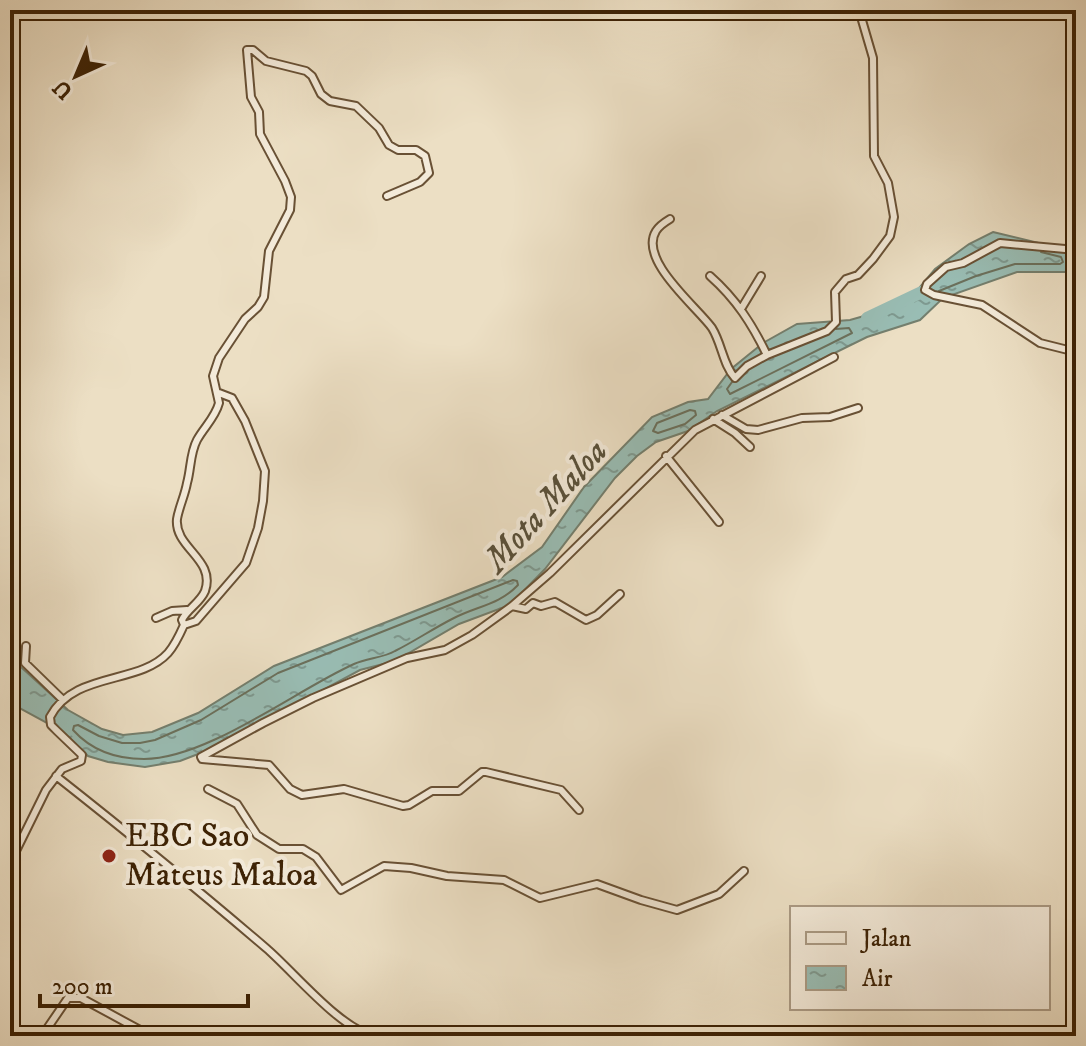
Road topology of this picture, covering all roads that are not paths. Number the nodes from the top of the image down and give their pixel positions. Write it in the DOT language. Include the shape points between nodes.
graph roads {
  1 [pos="859,10"];
  2 [pos="387,196"];
  3 [pos="670,219"];
  4 [pos="1076,250"];
  5 [pos="710,276"];
  6 [pos="761,276"];
  7 [pos="741,309"];
  8 [pos="1076,352"];
  9 [pos="767,355"];
  10 [pos="834,357"];
  11 [pos="219,393"];
  12 [pos="858,408"];
  13 [pos="722,415"];
  14 [pos="713,419"];
  15 [pos="750,447"];
  16 [pos="666,456"];
  17 [pos="719,522"];
  18 [pos="620,594"];
  19 [pos="512,606"];
  20 [pos="190,610"];
  21 [pos="156,618"];
  22 [pos="184,625"];
  23 [pos="26,646"];
  24 [pos="62,699"];
  25 [pos="56,776"];
  26 [pos="208,789"];
  27 [pos="579,810"];
  28 [pos="10,863"];
  29 [pos="744,871"];
  30 [pos="11,1023"];
  31 [pos="10,1032"];
  32 [pos="42,1036"];
  33 [pos="151,1036"];
  34 [pos="376,1036"];
  35 [pos="389,1036"];
  36 [pos="429,1036"];
  37 [pos="447,1036"];
  1 -- 9 [label="street" via="873,58 874,156 892,200 890,236 858,275 835,292 836,322 827,331"];
  2 -- 11 [label="street" via="429,173 425,156 389,145 356,106 321,94 306,71 247,50 260,134 285,181 290,210 269,251 264,297 219,358 213,376"];
  3 -- 9 [label="street" via="655,232 652,246 664,273 712,329 732,376 739,377 741,370"];
  4 -- 8 [label="street" via="1000,243 946,267 925,290 982,305 1040,343"];
  5 -- 7 [label="street"];
  6 -- 7 [label="street"];
  7 -- 9 [label="street"];
  10 -- 13 [label="street"];
  11 -- 20 [label="street" via="217,409 193,449 177,518 207,580 204,594"];
  11 -- 22 [label="street" via="232,398 260,458 265,471 263,501 246,563 196,621"];
  12 -- 13 [label="street" via="758,430"];
  13 -- 14 [label="street"];
  14 -- 15 [label="street"];
  14 -- 16 [label="street"];
  16 -- 17 [label="street"];
  16 -- 19 [label="street"];
  18 -- 19 [label="street" via="586,620 555,602 533,603 526,609"];
  19 -- 27 [label="street" via="445,650 407,658 337,688 201,759 269,765 302,795 344,789 403,806 432,791 459,791 486,772 561,790"];
  20 -- 21 [label="street"];
  20 -- 22 [label="street"];
  22 -- 24 [label="street" via="157,662"];
  23 -- 24 [label="street" via="25,663"];
  24 -- 25 [label="street" via="50,717 51,725 82,755 81,761"];
  25 -- 28 [label="street"];
  25 -- 34 [label="street" via="265,947 342,1021"];
  26 -- 29 [label="street" via="237,804 257,835 279,849 303,849 316,857 341,890 384,866 504,880 540,898 597,884 677,910 719,894"];
  30 -- 31 [label="street"];
  32 -- 33 [label="street" via="68,998 81,998"];
  34 -- 35 [label="street"];
  36 -- 37 [label="street"];
}
